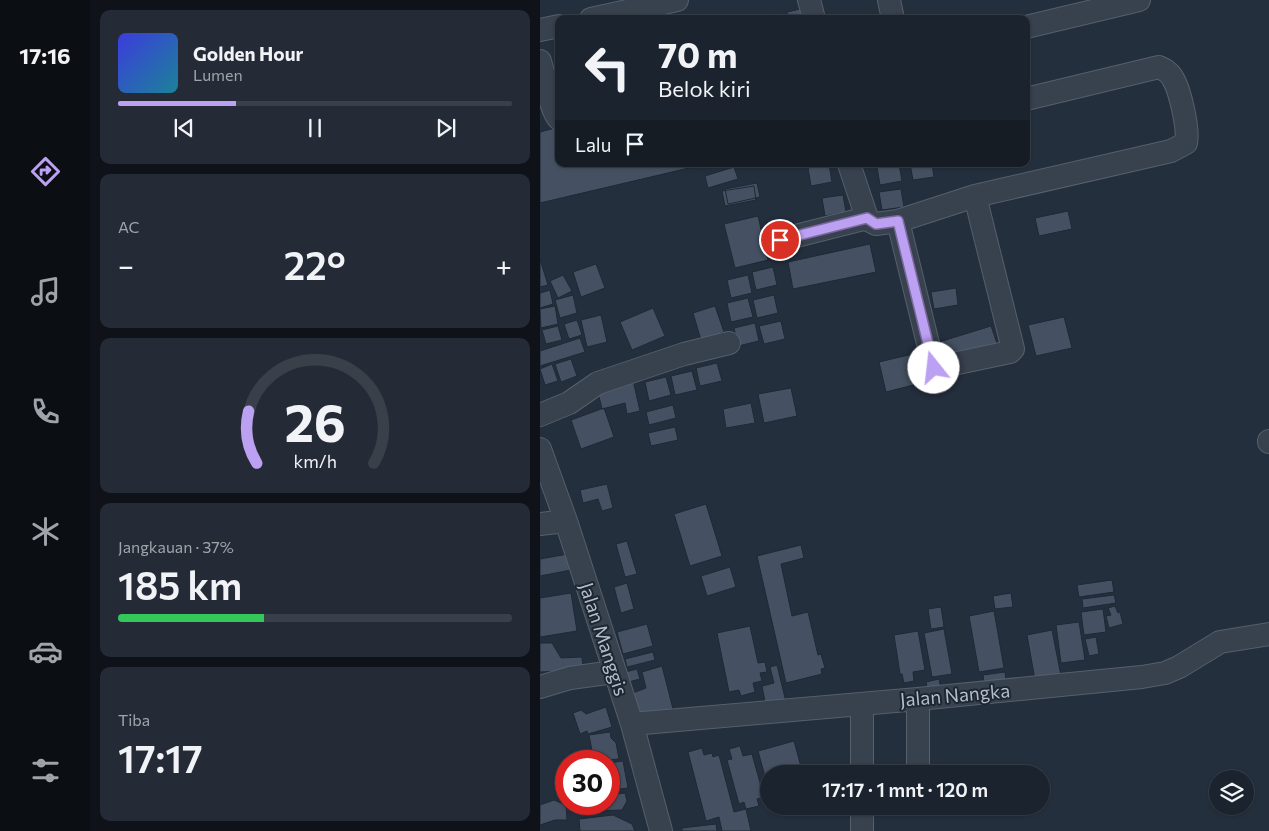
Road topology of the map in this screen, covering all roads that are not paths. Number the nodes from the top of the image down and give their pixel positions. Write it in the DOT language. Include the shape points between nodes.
graph roads {
  1 [pos="677,0"];
  2 [pos="809,0"];
  3 [pos="889,0"];
  4 [pos="1139,0"];
  5 [pos="609,15"];
  6 [pos="813,15"];
  7 [pos="892,15"];
  8 [pos="1030,26"];
  9 [pos="555,27"];
  10 [pos="540,30"];
  11 [pos="540,61"];
  12 [pos="1030,98"];
  13 [pos="555,113"];
  14 [pos="850,167"];
  15 [pos="975,196"];
  16 [pos="867,218"];
  17 [pos="898,221"];
  18 [pos="780,240"];
  19 [pos="729,343"];
  20 [pos="540,415"];
  21 [pos="540,449"];
  22 [pos="566,521"];
  23 [pos="540,524"];
  24 [pos="1269,634"];
  25 [pos="614,672"];
  26 [pos="540,687"];
  27 [pos="918,699"];
  28 [pos="862,704"];
  29 [pos="632,724"];
  30 [pos="862,765"];
  31 [pos="918,765"];
  32 [pos="862,815"];
  33 [pos="661,831"];
  34 [pos="862,831"];
  1 -- 5 [label="street"];
  2 -- 6 [label="street"];
  3 -- 7 [label="street"];
  4 -- 8 [label="street"];
  9 -- 10 [label="street"];
  11 -- 13 [label="street"];
  12 -- 15 [label="street" via="1159,67 1174,79 1188,136 1186,143 1170,151"];
  14 -- 16 [label="street"];
  15 -- 17 [label="street"];
  15 -- 17 [label="street" via="1012,349 1010,352 934,368"];
  16 -- 17 [label="street" via="876,224"];
  16 -- 18 [label="street"];
  19 -- 20 [label="street" via="598,382 568,403"];
  21 -- 22 [label="street, Jalan Manggis"];
  22 -- 23 [label="street"];
  22 -- 25 [label="street, Jalan Manggis"];
  24 -- 27 [label="street, Jalan Nangka" via="1220,642 1179,667 1150,676"];
  25 -- 26 [label="street" via="570,678"];
  25 -- 29 [label="street, Jalan Manggis"];
  27 -- 28 [label="street, Jalan Nangka"];
  27 -- 31 [label="street"];
  28 -- 29 [label="street, Jalan Nangka"];
  28 -- 30 [label="street"];
  29 -- 33 [label="street, Jalan Manggis"];
  32 -- 34 [label="street"];
}
